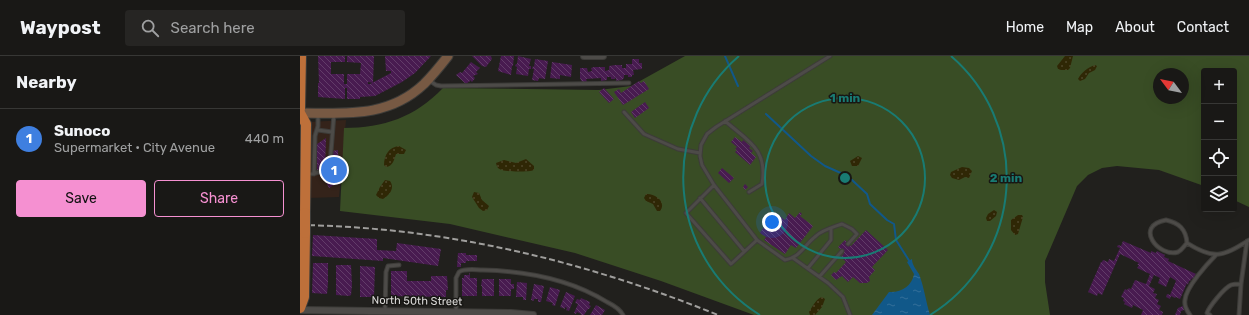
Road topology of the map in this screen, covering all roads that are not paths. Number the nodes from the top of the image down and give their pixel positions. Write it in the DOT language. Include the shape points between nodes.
graph roads {
  1 [pos="301,56"];
  2 [pos="448,56"];
  3 [pos="584,56"];
  4 [pos="603,56"];
  5 [pos="830,56"];
  6 [pos="300,79"];
  7 [pos="428,80"];
  8 [pos="629,83"];
  9 [pos="300,109"];
  10 [pos="334,112"];
  11 [pos="624,112"];
  12 [pos="300,113"];
  13 [pos="318,113"];
  14 [pos="725,121"];
  15 [pos="318,130"];
  16 [pos="332,132"];
  17 [pos="310,136"];
  18 [pos="700,153"];
  19 [pos="310,174"];
  20 [pos="714,185"];
  21 [pos="749,192"];
  22 [pos="700,198"];
  23 [pos="831,229"];
  24 [pos="757,240"];
  25 [pos="1248,241"];
  26 [pos="1187,243"];
  27 [pos="848,244"];
  28 [pos="744,251"];
  29 [pos="842,251"];
  30 [pos="1216,255"];
  31 [pos="793,258"];
  32 [pos="399,265"];
  33 [pos="808,268"];
  34 [pos="820,276"];
  35 [pos="1241,284"];
  36 [pos="300,309"];
  37 [pos="384,311"];
  38 [pos="456,312"];
  39 [pos="368,313"];
  40 [pos="1207,314"];
  41 [pos="533,315"];
  42 [pos="623,315"];
  43 [pos="850,315"];
  44 [pos="1190,315"];
  45 [pos="1239,315"];
  1 -- 6 [label="highway"];
  2 -- 7 [label="main road"];
  3 -- 4 [label="street"];
  5 -- 14 [label="lane"];
  6 -- 9 [label="highway"];
  7 -- 8 [label="lane" via="442,86"];
  7 -- 10 [label="main road" via="408,96 380,109"];
  10 -- 13 [label="main road"];
  10 -- 16 [label="lane"];
  11 -- 18 [label="lane" via="644,134 678,149"];
  12 -- 13 [label="main road"];
  12 -- 17 [label="highway"];
  13 -- 15 [label="lane"];
  14 -- 18 [label="lane" via="707,134"];
  14 -- 21 [label="lane" via="757,150 761,157 762,184"];
  15 -- 16 [label="lane"];
  15 -- 17 [label="lane"];
  16 -- 19 [label="lane" via="330,164 325,170"];
  17 -- 19 [label="highway"];
  18 -- 20 [label="lane" via="702,165"];
  19 -- 36 [label="highway, bridge" via="305,213 304,297"];
  20 -- 22 [label="lane"];
  20 -- 24 [label="lane"];
  22 -- 28 [label="lane"];
  22 -- 28 [label="lane" via="686,213 731,264"];
  23 -- 27 [label="lane" via="842,224 852,229 857,234"];
  23 -- 31 [label="lane" via="816,235"];
  23 -- 33 [label="lane" via="831,240"];
  24 -- 28 [label="lane"];
  24 -- 31 [label="lane" via="785,260"];
  25 -- 30 [label="lane" via="1228,252"];
  25 -- 35 [label="lane"];
  26 -- 26 [label="lane" via="1179,251 1166,251 1154,243 1150,237 1150,230 1159,221 1172,221 1184,230"];
  26 -- 30 [label="lane" via="1202,252"];
  29 -- 34 [label="lane"];
  30 -- 44 [label="lane" via="1199,275 1185,298"];
  31 -- 33 [label="lane"];
  32 -- 37 [label="lane" via="388,266 386,272"];
  33 -- 34 [label="lane"];
  34 -- 43 [label="lane" via="843,297"];
  35 -- 40 [label="lane" via="1231,285 1226,289"];
  35 -- 45 [label="lane"];
  36 -- 39 [label="street, North 50th Street"];
  37 -- 38 [label="street, North 50th Street"];
  37 -- 39 [label="street, North 50th Street"];
  38 -- 41 [label="street, North 50th Street"];
  38 -- 42 [label="lane" via="456,278 459,272 500,270 544,277 572,285 603,299 620,310"];
}
